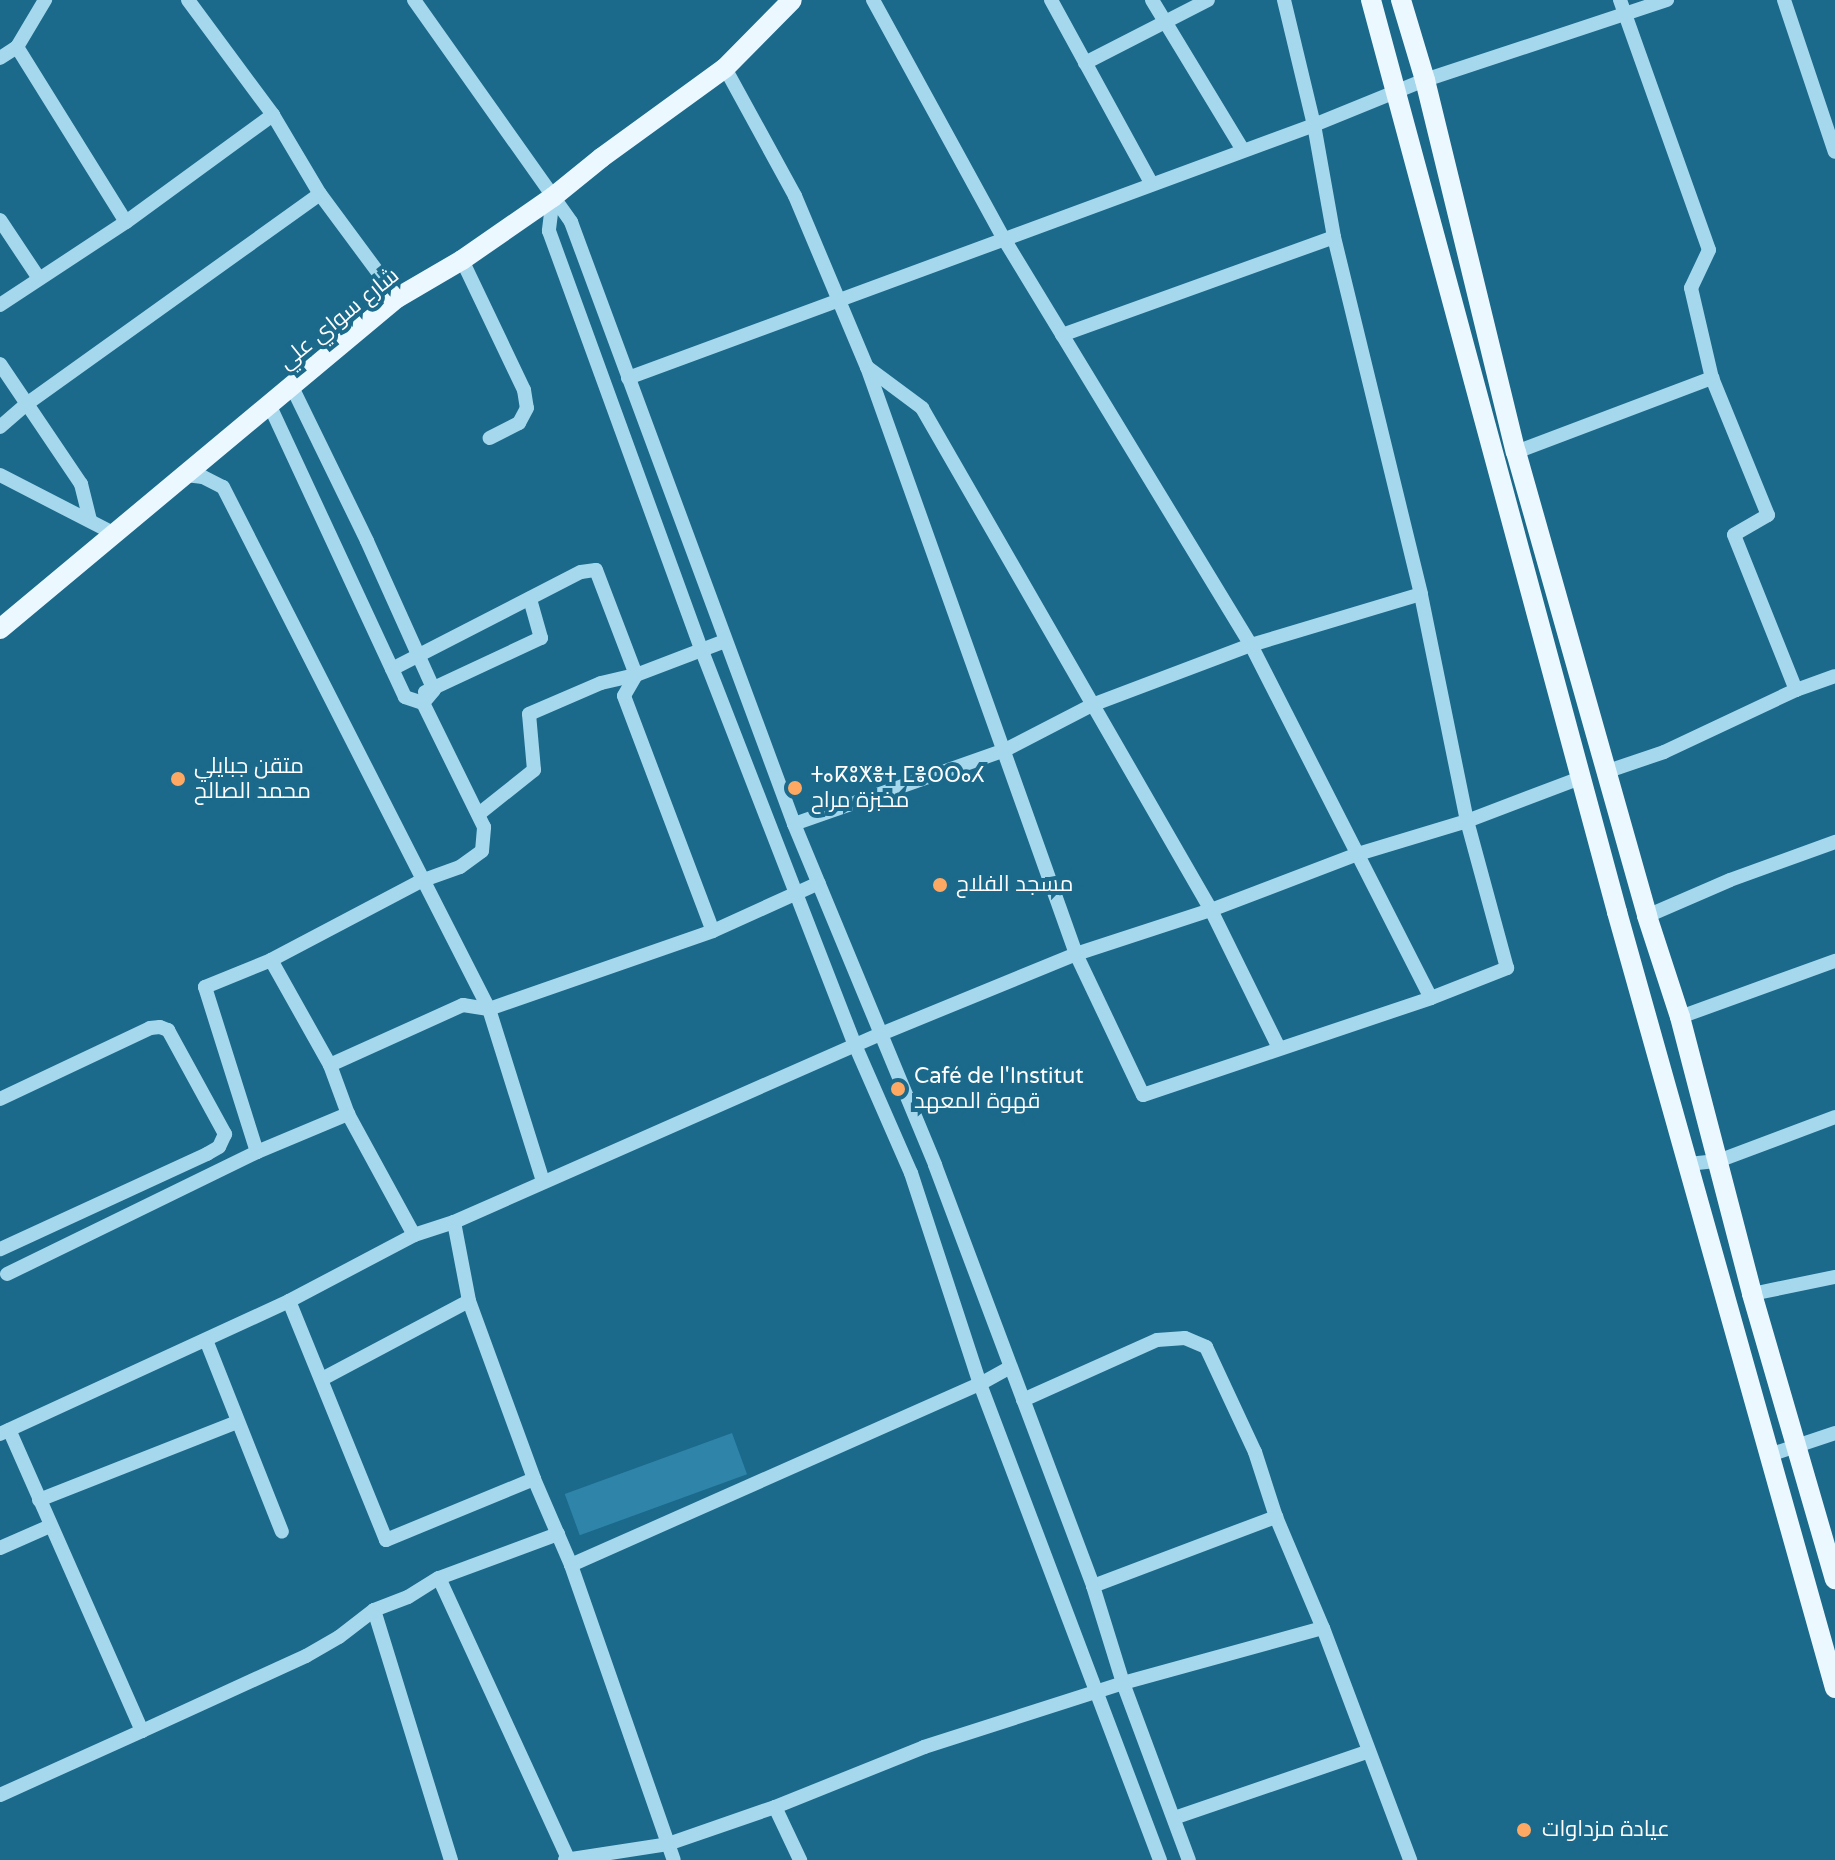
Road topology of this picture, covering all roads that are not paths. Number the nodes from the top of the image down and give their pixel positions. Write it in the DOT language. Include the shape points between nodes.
graph roads {
  1 [pos="45,0"];
  2 [pos="188,0"];
  3 [pos="414,0"];
  4 [pos="792,0"];
  5 [pos="873,0"];
  6 [pos="1051,0"];
  7 [pos="1152,0"];
  8 [pos="1208,0"];
  9 [pos="1284,0"];
  10 [pos="1371,0"];
  11 [pos="1401,0"];
  12 [pos="1667,0"];
  13 [pos="1784,0"];
  14 [pos="1622,6"];
  15 [pos="1165,23"];
  16 [pos="17,47"];
  17 [pos="0,58"];
  18 [pos="1085,63"];
  19 [pos="725,68"];
  20 [pos="1425,80"];
  21 [pos="1396,95"];
  22 [pos="273,115"];
  23 [pos="1314,125"];
  24 [pos="1243,150"];
  25 [pos="1835,152"];
  26 [pos="1151,183"];
  27 [pos="320,194"];
  28 [pos="553,197"];
  29 [pos="0,220"];
  30 [pos="126,222"];
  31 [pos="1334,237"];
  32 [pos="1004,239"];
  33 [pos="462,260"];
  34 [pos="38,277"];
  35 [pos="397,298"];
  36 [pos="837,301"];
  37 [pos="0,305"];
  38 [pos="1062,335"];
  39 [pos="0,364"];
  40 [pos="867,367"];
  41 [pos="628,378"];
  42 [pos="1712,378"];
  43 [pos="292,387"];
  44 [pos="28,403"];
  45 [pos="270,406"];
  46 [pos="0,427"];
  47 [pos="490,438"];
  48 [pos="1516,452"];
  49 [pos="0,475"];
  50 [pos="186,475"];
  51 [pos="90,520"];
  52 [pos="113,533"];
  53 [pos="1421,594"];
  54 [pos="530,599"];
  55 [pos="0,629"];
  56 [pos="725,641"];
  57 [pos="1251,645"];
  58 [pos="702,651"];
  59 [pos="419,657"];
  60 [pos="392,669"];
  61 [pos="636,675"];
  62 [pos="1835,676"];
  63 [pos="434,690"];
  64 [pos="1796,690"];
  65 [pos="405,697"];
  66 [pos="423,703"];
  67 [pos="1092,705"];
  68 [pos="1003,751"];
  69 [pos="1608,771"];
  70 [pos="1583,777"];
  71 [pos="480,813"];
  72 [pos="1467,821"];
  73 [pos="794,824"];
  74 [pos="1835,842"];
  75 [pos="1358,854"];
  76 [pos="421,881"];
  77 [pos="819,883"];
  78 [pos="794,892"];
  79 [pos="1211,910"];
  80 [pos="1647,916"];
  81 [pos="713,931"];
  82 [pos="1076,954"];
  83 [pos="271,960"];
  84 [pos="1835,961"];
  85 [pos="1431,998"];
  86 [pos="489,1009"];
  87 [pos="1680,1017"];
  88 [pos="881,1034"];
  89 [pos="855,1045"];
  90 [pos="1279,1048"];
  91 [pos="330,1065"];
  92 [pos="0,1099"];
  93 [pos="348,1114"];
  94 [pos="1835,1117"];
  95 [pos="257,1152"];
  96 [pos="1718,1161"];
  97 [pos="1688,1164"];
  98 [pos="935,1165"];
  99 [pos="911,1173"];
  100 [pos="543,1181"];
  101 [pos="454,1222"];
  102 [pos="414,1235"];
  103 [pos="0,1249"];
  104 [pos="7,1274"];
  105 [pos="1835,1277"];
  106 [pos="1752,1294"];
  107 [pos="289,1301"];
  108 [pos="469,1301"];
  109 [pos="206,1340"];
  110 [pos="1009,1368"];
  111 [pos="322,1379"];
  112 [pos="980,1384"];
  113 [pos="1023,1400"];
  114 [pos="237,1422"];
  115 [pos="4,1432"];
  116 [pos="1835,1433"];
  117 [pos="1795,1447"];
  118 [pos="1769,1455"];
  119 [pos="534,1479"];
  120 [pos="39,1500"];
  121 [pos="1276,1517"];
  122 [pos="50,1526"];
  123 [pos="282,1532"];
  124 [pos="558,1534"];
  125 [pos="0,1548"];
  126 [pos="571,1565"];
  127 [pos="439,1578"];
  128 [pos="1835,1579"];
  129 [pos="1093,1586"];
  130 [pos="374,1610"];
  131 [pos="1323,1628"];
  132 [pos="1123,1683"];
  133 [pos="1835,1688"];
  134 [pos="1095,1692"];
  135 [pos="142,1731"];
  136 [pos="1367,1752"];
  137 [pos="0,1795"];
  138 [pos="775,1807"];
  139 [pos="1174,1818"];
  140 [pos="668,1844"];
  141 [pos="451,1860"];
  142 [pos="567,1860"];
  143 [pos="674,1860"];
  144 [pos="800,1860"];
  145 [pos="1160,1860"];
  146 [pos="1189,1860"];
  147 [pos="1410,1860"];
  1 -- 16 [label="street"];
  2 -- 22 [label="street"];
  3 -- 28 [label="street"];
  4 -- 19 [label="main road, شارع سواي علي"];
  5 -- 32 [label="street"];
  6 -- 18 [label="street"];
  7 -- 15 [label="street"];
  8 -- 15 [label="street"];
  9 -- 23 [label="street"];
  10 -- 21 [label="main road"];
  11 -- 20 [label="main road"];
  12 -- 14 [label="street"];
  13 -- 25 [label="street"];
  14 -- 20 [label="street"];
  14 -- 42 [label="street" via="1709,250 1691,288"];
  15 -- 18 [label="street"];
  15 -- 24 [label="street"];
  16 -- 17 [label="street"];
  16 -- 30 [label="street"];
  18 -- 26 [label="street"];
  19 -- 28 [label="main road, شارع سواي علي"];
  19 -- 36 [label="street" via="795,196"];
  20 -- 21 [label="street"];
  20 -- 48 [label="main road"];
  21 -- 23 [label="street"];
  21 -- 70 [label="main road"];
  22 -- 27 [label="street"];
  22 -- 30 [label="street"];
  23 -- 24 [label="street"];
  23 -- 31 [label="street"];
  24 -- 26 [label="street"];
  26 -- 32 [label="street"];
  27 -- 35 [label="street"];
  27 -- 44 [label="street"];
  28 -- 33 [label="main road, شارع سواي علي"];
  28 -- 41 [label="street" via="571,222"];
  28 -- 58 [label="street" via="549,231"];
  29 -- 34 [label="street"];
  30 -- 34 [label="street"];
  31 -- 38 [label="street"];
  31 -- 53 [label="street"];
  32 -- 36 [label="street"];
  32 -- 38 [label="street"];
  33 -- 35 [label="main road, شارع سواي علي"];
  33 -- 47 [label="street" via="526,399 519,423"];
  34 -- 37 [label="street"];
  35 -- 43 [label="main road, شارع سواي علي"];
  36 -- 40 [label="street"];
  36 -- 41 [label="street"];
  38 -- 57 [label="street"];
  39 -- 44 [label="street"];
  40 -- 67 [label="street" via="922,408"];
  40 -- 68 [label="street"];
  41 -- 56 [label="street"];
  42 -- 48 [label="street"];
  42 -- 64 [label="street" via="1768,515 1734,535"];
  43 -- 45 [label="main road, شارع سواي علي"];
  43 -- 59 [label="street"];
  44 -- 46 [label="street"];
  44 -- 51 [label="street" via="81,484"];
  45 -- 50 [label="main road, شارع سواي علي"];
  45 -- 60 [label="street"];
  48 -- 69 [label="main road"];
  49 -- 51 [label="street"];
  50 -- 52 [label="main road, شارع سواي علي"];
  50 -- 76 [label="street" via="223,487"];
  51 -- 52 [label="street"];
  52 -- 55 [label="main road, شارع سواي علي"];
  53 -- 57 [label="street"];
  53 -- 72 [label="street"];
  54 -- 59 [label="street"];
  54 -- 61 [label="street" via="581,572 596,570"];
  54 -- 63 [label="street" via="541,638"];
  56 -- 58 [label="street"];
  56 -- 73 [label="street"];
  57 -- 67 [label="street"];
  57 -- 75 [label="street"];
  58 -- 61 [label="street"];
  58 -- 78 [label="street"];
  59 -- 60 [label="street"];
  59 -- 63 [label="street"];
  60 -- 65 [label="street"];
  61 -- 71 [label="street" via="601,683 529,714 534,770"];
  61 -- 81 [label="street" via="624,696"];
  62 -- 64 [label="street"];
  63 -- 65 [label="street"];
  63 -- 66 [label="street"];
  64 -- 69 [label="street" via="1664,752"];
  65 -- 66 [label="street"];
  66 -- 71 [label="street"];
  67 -- 68 [label="street"];
  67 -- 79 [label="street"];
  68 -- 73 [label="street"];
  68 -- 82 [label="street"];
  69 -- 80 [label="main road"];
  70 -- 72 [label="street"];
  70 -- 97 [label="main road"];
  71 -- 76 [label="street" via="482,851 460,867"];
  72 -- 75 [label="street"];
  72 -- 85 [label="street" via="1507,968"];
  73 -- 77 [label="street"];
  74 -- 80 [label="street"];
  75 -- 79 [label="street"];
  75 -- 85 [label="street"];
  76 -- 83 [label="street"];
  76 -- 86 [label="street"];
  77 -- 78 [label="street"];
  77 -- 88 [label="street"];
  78 -- 81 [label="street"];
  78 -- 89 [label="street"];
  79 -- 82 [label="street"];
  79 -- 90 [label="street"];
  80 -- 87 [label="main road"];
  81 -- 86 [label="street"];
  82 -- 88 [label="street"];
  82 -- 90 [label="street" via="1143,1095"];
  83 -- 91 [label="street"];
  83 -- 95 [label="street" via="205,987"];
  84 -- 87 [label="street"];
  85 -- 90 [label="street"];
  86 -- 91 [label="street" via="463,1005"];
  86 -- 100 [label="street"];
  87 -- 96 [label="main road"];
  88 -- 89 [label="street"];
  88 -- 98 [label="street"];
  89 -- 99 [label="street"];
  89 -- 100 [label="street"];
  91 -- 93 [label="street"];
  92 -- 103 [label="street" via="160,1027 168,1030 225,1134 219,1147 207,1154"];
  93 -- 95 [label="street"];
  93 -- 102 [label="street"];
  94 -- 96 [label="street"];
  95 -- 104 [label="street"];
  96 -- 97 [label="street"];
  96 -- 106 [label="main road"];
  97 -- 118 [label="main road"];
  98 -- 99 [label="street"];
  98 -- 110 [label="street"];
  99 -- 112 [label="street"];
  100 -- 101 [label="street"];
  101 -- 102 [label="street"];
  101 -- 108 [label="street"];
  102 -- 107 [label="street"];
  105 -- 106 [label="street"];
  106 -- 117 [label="main road"];
  107 -- 109 [label="street"];
  107 -- 111 [label="street"];
  108 -- 111 [label="street"];
  108 -- 119 [label="street"];
  109 -- 114 [label="street"];
  109 -- 115 [label="street"];
  110 -- 112 [label="street"];
  110 -- 113 [label="street"];
  111 -- 119 [label="street" via="386,1540"];
  112 -- 126 [label="street"];
  112 -- 134 [label="street"];
  113 -- 121 [label="street" via="1157,1340 1185,1338 1206,1347 1255,1452"];
  113 -- 129 [label="street"];
  114 -- 120 [label="street"];
  114 -- 123 [label="street"];
  115 -- 120 [label="street"];
  116 -- 117 [label="street"];
  117 -- 118 [label="street"];
  117 -- 128 [label="main road"];
  118 -- 133 [label="main road"];
  119 -- 124 [label="street"];
  120 -- 122 [label="street"];
  121 -- 129 [label="street"];
  121 -- 131 [label="street"];
  122 -- 125 [label="street"];
  122 -- 135 [label="street"];
  124 -- 126 [label="street"];
  124 -- 127 [label="street"];
  126 -- 140 [label="street"];
  127 -- 130 [label="street"];
  127 -- 142 [label="street"];
  129 -- 132 [label="street"];
  130 -- 135 [label="street" via="306,1656"];
  130 -- 141 [label="street"];
  131 -- 132 [label="street"];
  131 -- 136 [label="street"];
  132 -- 134 [label="street"];
  132 -- 139 [label="street"];
  134 -- 138 [label="street" via="924,1747"];
  134 -- 145 [label="street"];
  135 -- 137 [label="street"];
  136 -- 139 [label="street"];
  136 -- 147 [label="street"];
  138 -- 140 [label="street"];
  138 -- 144 [label="street"];
  139 -- 146 [label="street"];
  140 -- 142 [label="street"];
  140 -- 143 [label="street"];
}
